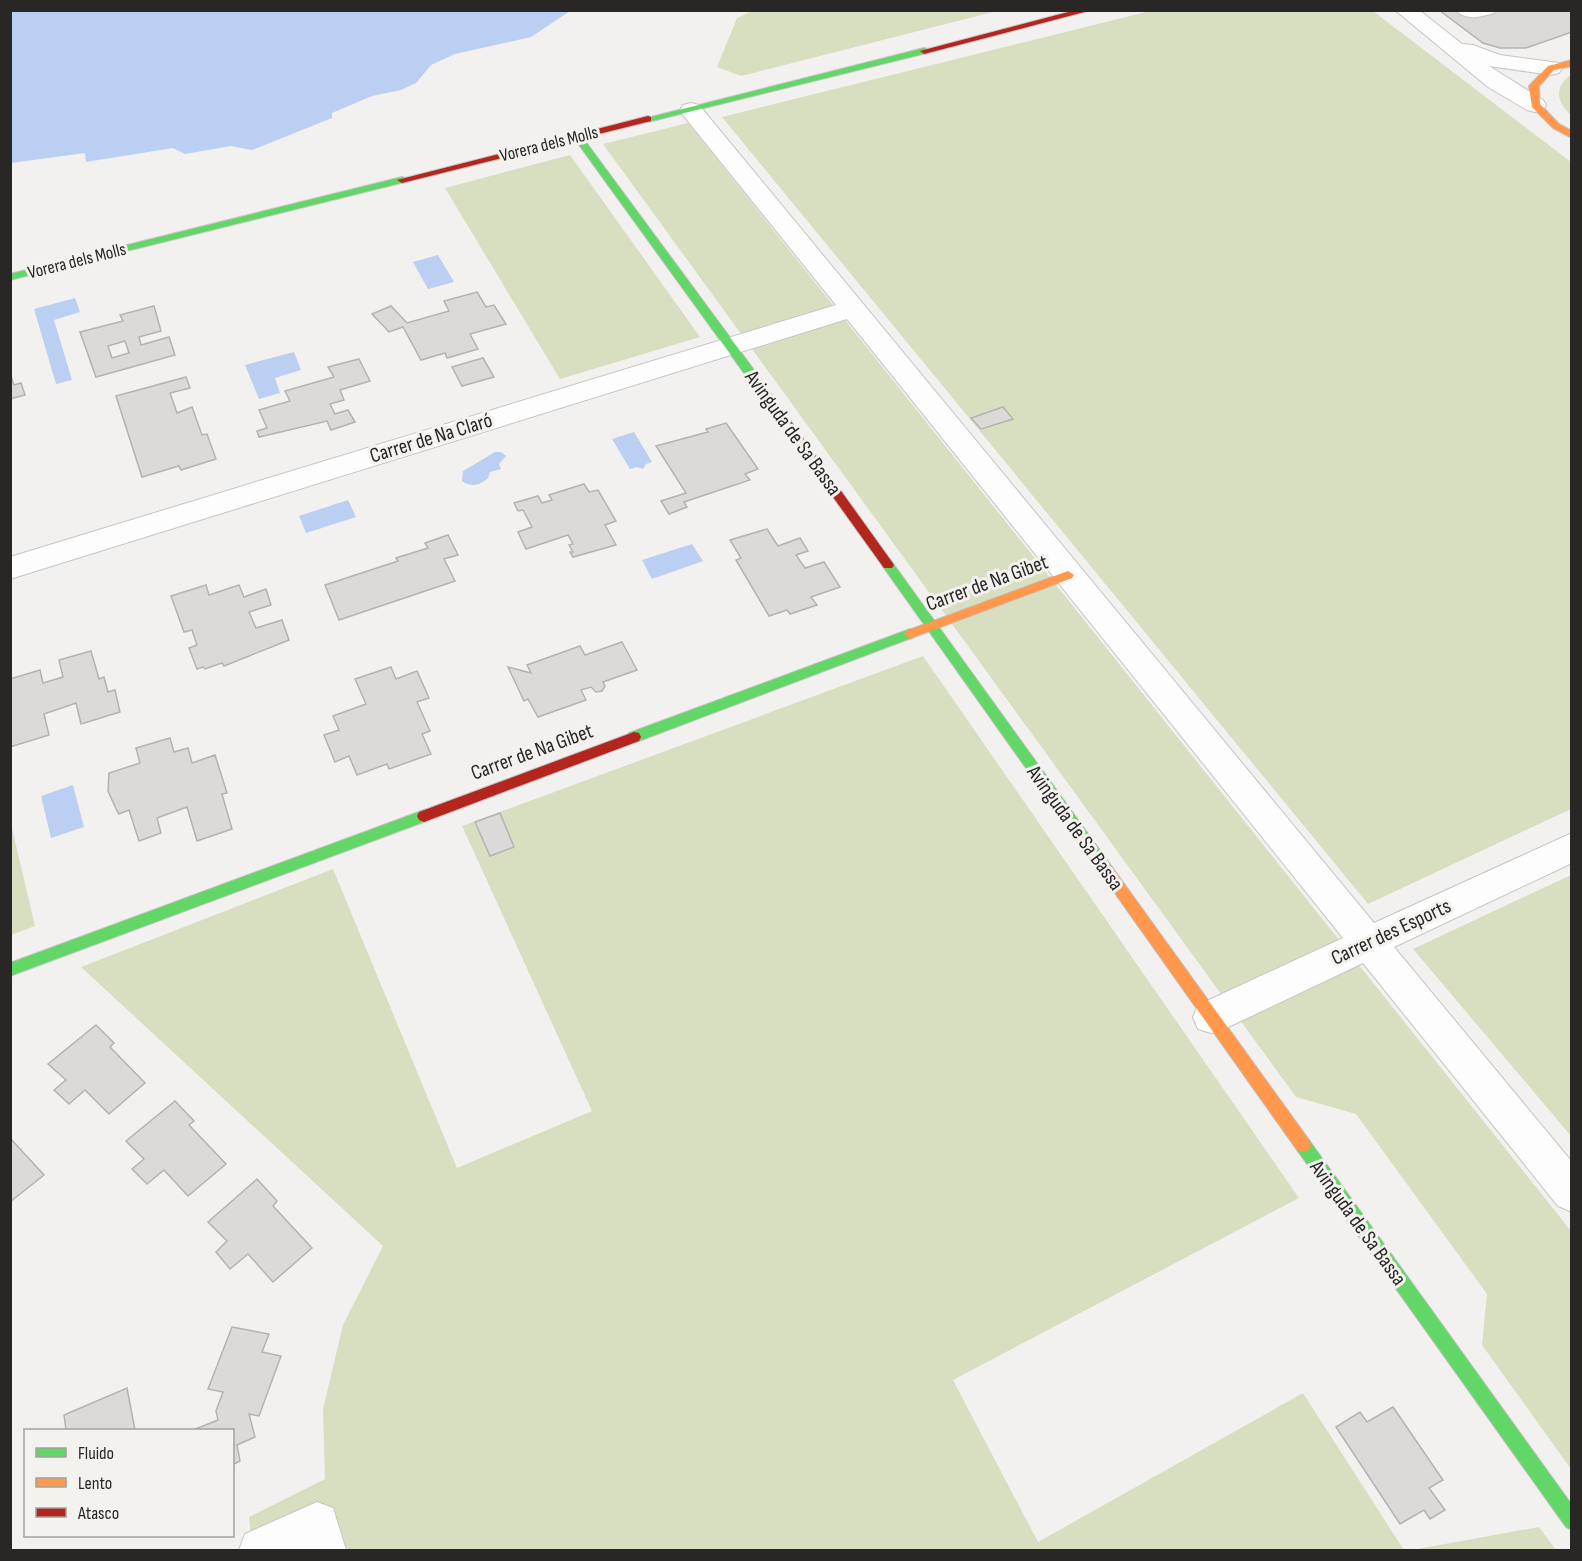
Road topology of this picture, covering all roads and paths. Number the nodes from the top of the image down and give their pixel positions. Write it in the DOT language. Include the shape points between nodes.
graph roads {
  1 [pos="1088,10"];
  2 [pos="1405,10"];
  3 [pos="1462,10"];
  4 [pos="1489,10"];
  5 [pos="1452,45"];
  6 [pos="1565,64"];
  7 [pos="1535,105"];
  8 [pos="691,110"];
  9 [pos="1572,135"];
  10 [pos="577,136"];
  11 [pos="10,277"];
  12 [pos="852,309"];
  13 [pos="731,346"];
  14 [pos="10,568"];
  15 [pos="1068,575"];
  16 [pos="931,626"];
  17 [pos="1572,847"];
  18 [pos="1368,943"];
  19 [pos="10,970"];
  20 [pos="1210,1017"];
  21 [pos="1572,1193"];
  22 [pos="1571,1519"];
  23 [pos="261,1551"];
  24 [pos="324,1551"];
  1 -- 8 [label="street, Vorera dels Molls"];
  2 -- 5 [label="street"];
  3 -- 4 [label="lane" via="1475,14"];
  5 -- 6 [label="street" via="1496,61"];
  5 -- 7 [label="street" via="1496,82"];
  6 -- 7 [label="street" via="1534,86"];
  7 -- 9 [label="street" via="1556,126"];
  8 -- 10 [label="street, Vorera dels Molls"];
  8 -- 12 [label="street"];
  10 -- 11 [label="street, Vorera dels Molls"];
  10 -- 13 [label="street, Avinguda de Sa Bassa"];
  12 -- 13 [label="street, Carrer de Na Claró"];
  12 -- 15 [label="street"];
  13 -- 14 [label="street, Carrer de Na Claró"];
  13 -- 16 [label="street, Avinguda de Sa Bassa"];
  15 -- 16 [label="street, Carrer de Na Gibet"];
  15 -- 18 [label="street"];
  16 -- 19 [label="street, Carrer de Na Gibet"];
  16 -- 20 [label="street, Avinguda de Sa Bassa"];
  17 -- 18 [label="street, Carrer des Esports"];
  18 -- 20 [label="street, Carrer des Esports"];
  18 -- 21 [label="street"];
  20 -- 22 [label="street, Avinguda de Sa Bassa"];
  23 -- 24 [label="street" via="317,1524"];
}
